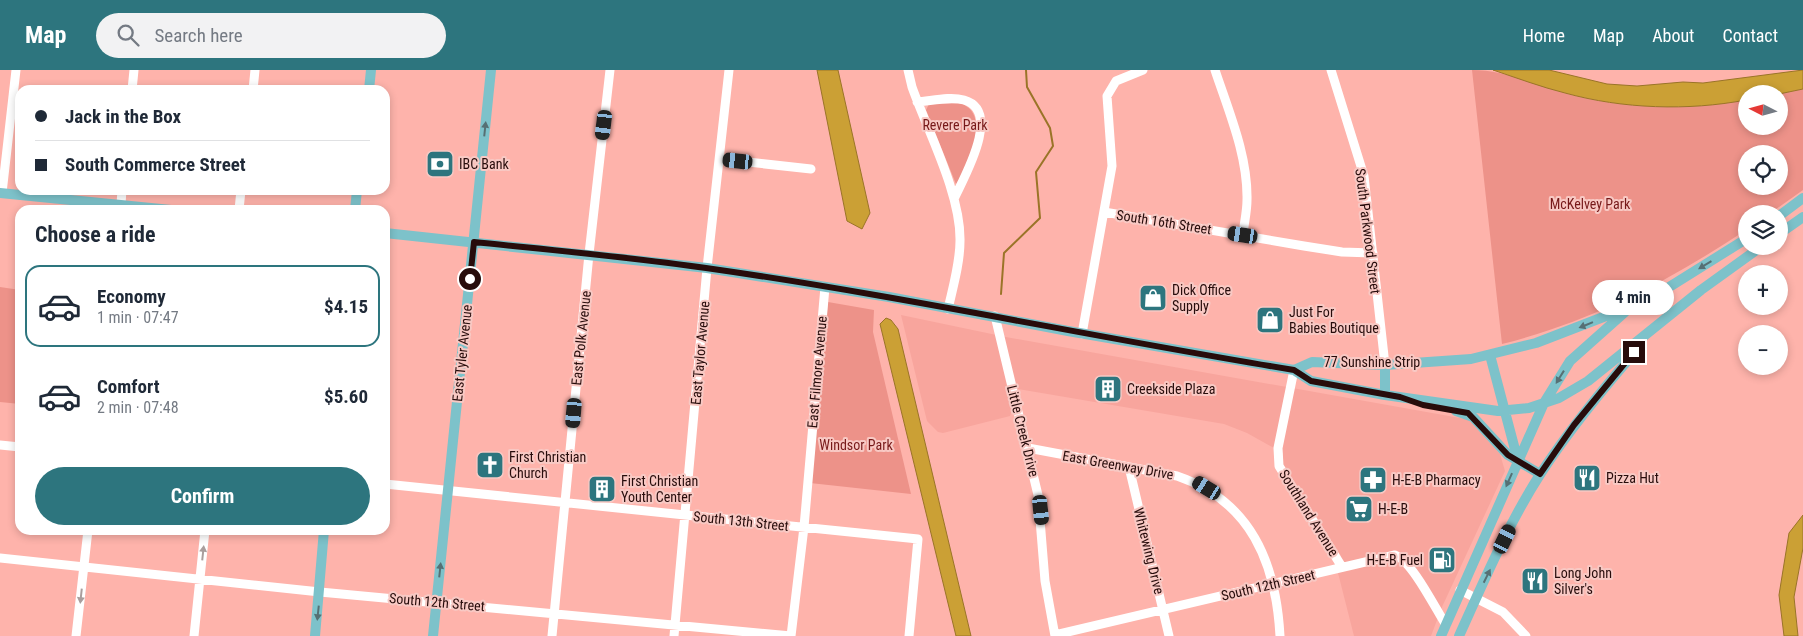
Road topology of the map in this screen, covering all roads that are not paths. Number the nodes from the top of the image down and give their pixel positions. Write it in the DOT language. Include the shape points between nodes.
graph roads {
  1 [pos="16,70"];
  2 [pos="134,70"];
  3 [pos="255,70"];
  4 [pos="371,70"];
  5 [pos="491,70"];
  6 [pos="610,70"];
  7 [pos="729,70"];
  8 [pos="908,70"];
  9 [pos="1143,70"];
  10 [pos="1215,70"];
  11 [pos="1331,70"];
  12 [pos="132,85"];
  13 [pos="254,85"];
  14 [pos="370,85"];
  15 [pos="917,102"];
  16 [pos="720,159"];
  17 [pos="811,168"];
  18 [pos="1,193"];
  19 [pos="15,194"];
  20 [pos="23,195"];
  21 [pos="122,195"];
  22 [pos="1803,198"];
  23 [pos="954,199"];
  24 [pos="121,204"];
  25 [pos="129,205"];
  26 [pos="1788,209"];
  27 [pos="1104,212"];
  28 [pos="1803,217"];
  29 [pos="1788,228"];
  30 [pos="390,233"];
  31 [pos="1243,235"];
  32 [pos="474,242"];
  33 [pos="1738,244"];
  34 [pos="1373,253"];
  35 [pos="589,254"];
  36 [pos="1750,255"];
  37 [pos="707,268"];
  38 [pos="825,287"];
  39 [pos="1631,306"];
  40 [pos="948,309"];
  41 [pos="995,316"];
  42 [pos="1660,323"];
  43 [pos="1082,334"];
  44 [pos="1490,355"];
  45 [pos="1471,359"];
  46 [pos="1385,365"];
  47 [pos="1294,370"];
  48 [pos="1495,376"];
  49 [pos="1500,391"];
  50 [pos="1385,395"];
  51 [pos="1400,397"];
  52 [pos="1544,403"];
  53 [pos="1481,408"];
  54 [pos="1505,410"];
  55 [pos="0,444"];
  56 [pos="15,446"];
  57 [pos="1028,448"];
  58 [pos="1518,461"];
  59 [pos="1129,467"];
  60 [pos="1540,474"];
  61 [pos="390,485"];
  62 [pos="447,492"];
  63 [pos="564,503"];
  64 [pos="686,515"];
  65 [pos="804,527"];
  66 [pos="87,535"];
  67 [pos="204,535"];
  68 [pos="324,535"];
  69 [pos="0,558"];
  70 [pos="84,567"];
  71 [pos="1342,567"];
  72 [pos="200,579"];
  73 [pos="1272,584"];
  74 [pos="1460,590"];
  75 [pos="320,592"];
  76 [pos="1476,598"];
  77 [pos="437,601"];
  78 [pos="1163,609"];
  79 [pos="554,614"];
  80 [pos="1446,624"];
  81 [pos="674,631"];
  82 [pos="76,636"];
  83 [pos="194,636"];
  84 [pos="315,636"];
  85 [pos="433,636"];
  86 [pos="552,636"];
  87 [pos="791,636"];
  88 [pos="909,636"];
  89 [pos="1055,636"];
  90 [pos="1169,636"];
  91 [pos="1280,636"];
  92 [pos="1441,636"];
  93 [pos="1460,636"];
  94 [pos="1526,636"];
  1 -- 18 [label="street"];
  2 -- 12 [label="street"];
  3 -- 13 [label="street"];
  4 -- 14 [label="main road"];
  32 -- 5 [label="main road, East Tyler Avenue, one-way"];
  6 -- 35 [label="street, East Polk Avenue"];
  7 -- 16 [label="street, East Taylor Avenue"];
  8 -- 15 [label="street"];
  9 -- 27 [label="street" via="1116,82 1107,96 1112,159"];
  10 -- 31 [label="street" via="1246,175"];
  11 -- 34 [label="street, South Parkwood Street" via="1364,176"];
  15 -- 23 [label="street"];
  15 -- 23 [label="street" via="963,100 973,105 980,117 979,143"];
  16 -- 17 [label="street"];
  16 -- 37 [label="street, East Taylor Avenue"];
  18 -- 19 [label="main road"];
  20 -- 24 [label="main road"];
  21 -- 24 [label="street"];
  22 -- 26 [label="main road"];
  23 -- 40 [label="street" via="960,242"];
  24 -- 25 [label="main road"];
  27 -- 31 [label="street, South 16th Street"];
  27 -- 43 [label="street"];
  28 -- 29 [label="main road"];
  30 -- 32 [label="main road"];
  31 -- 34 [label="street, South 16th Street" via="1332,251"];
  32 -- 35 [label="main road"];
  32 -- 62 [label="main road, East Tyler Avenue"];
  33 -- 39 [label="main road, 77 Sunshine Strip, one-way" via="1650,299"];
  34 -- 46 [label="street, South Parkwood Street"];
  35 -- 37 [label="main road"];
  35 -- 63 [label="street, East Polk Avenue"];
  36 -- 42 [label="main road"];
  37 -- 38 [label="main road"];
  37 -- 64 [label="street, East Taylor Avenue"];
  38 -- 40 [label="main road"];
  38 -- 65 [label="street, East Filmore Avenue"];
  39 -- 44 [label="main road, 77 Sunshine Strip, one-way" via="1568,332"];
  39 -- 52 [label="main road, one-way" via="1570,361"];
  40 -- 41 [label="main road"];
  41 -- 43 [label="main road"];
  41 -- 57 [label="street, Little Creek Drive"];
  42 -- 52 [label="main road, 77 Sunshine Strip" via="1588,380"];
  42 -- 60 [label="main road" via="1574,425"];
  43 -- 47 [label="main road"];
  44 -- 45 [label="main road, 77 Sunshine Strip"];
  44 -- 48 [label="main road"];
  45 -- 46 [label="main road, 77 Sunshine Strip"];
  45 -- 48 [label="main road" via="1485,364"];
  46 -- 47 [label="main road, 77 Sunshine Strip" via="1312,362"];
  46 -- 50 [label="main road, South Parkwood Street"];
  47 -- 50 [label="main road, 77 Sunshine Strip" via="1311,381"];
  47 -- 71 [label="street, Southland Avenue" via="1278,448 1279,466"];
  48 -- 49 [label="main road"];
  49 -- 53 [label="main road"];
  49 -- 54 [label="main road"];
  50 -- 51 [label="main road, 77 Sunshine Strip"];
  51 -- 53 [label="main road, 77 Sunshine Strip"];
  51 -- 58 [label="main road" via="1423,405 1468,413 1508,455"];
  52 -- 54 [label="main road, 77 Sunshine Strip"];
  52 -- 58 [label="main road"];
  53 -- 54 [label="main road, 77 Sunshine Strip"];
  54 -- 58 [label="main road"];
  55 -- 56 [label="street"];
  57 -- 59 [label="street, East Greenway Drive"];
  57 -- 89 [label="street, Little Creek Drive" via="1041,510 1045,581"];
  58 -- 60 [label="main road"];
  58 -- 74 [label="main road, one-way"];
  59 -- 73 [label="street, East Greenway Drive" via="1184,478 1221,497 1254,534"];
  59 -- 78 [label="street, Whitewing Drive"];
  76 -- 60 [label="main road, one-way"];
  61 -- 62 [label="street, South 13th Street"];
  62 -- 63 [label="street, South 13th Street"];
  77 -- 62 [label="main road, East Tyler Avenue, one-way"];
  63 -- 64 [label="street, South 13th Street"];
  63 -- 79 [label="street, East Polk Avenue"];
  64 -- 65 [label="street, South 13th Street"];
  64 -- 81 [label="street, East Taylor Avenue"];
  65 -- 87 [label="street, East Filmore Avenue"];
  65 -- 88 [label="street, South 13th Street" via="918,539"];
  66 -- 70 [label="street"];
  72 -- 67 [label="street, one-way"];
  68 -- 75 [label="main road"];
  69 -- 70 [label="street, South 12th Street"];
  70 -- 72 [label="street, South 12th Street"];
  70 -- 82 [label="street, one-way"];
  71 -- 73 [label="street, South 12th Street"];
  71 -- 80 [label="street, South 12th Street" via="1389,555 1400,557"];
  72 -- 75 [label="street, South 12th Street"];
  72 -- 83 [label="street"];
  73 -- 78 [label="street, South 12th Street"];
  73 -- 91 [label="street, East Greenway Drive" via="1279,612"];
  74 -- 76 [label="street"];
  74 -- 80 [label="main road"];
  75 -- 77 [label="street, South 12th Street"];
  75 -- 84 [label="main road, one-way"];
  76 -- 93 [label="main road"];
  76 -- 94 [label="street" via="1503,612"];
  77 -- 79 [label="street, South 12th Street"];
  77 -- 85 [label="main road, East Tyler Avenue"];
  78 -- 89 [label="street, South 12th Street"];
  78 -- 90 [label="street, Whitewing Drive"];
  79 -- 81 [label="street, South 12th Street"];
  79 -- 86 [label="street, East Polk Avenue"];
  80 -- 92 [label="main road"];
  81 -- 87 [label="street, South 12th Street"];
}
